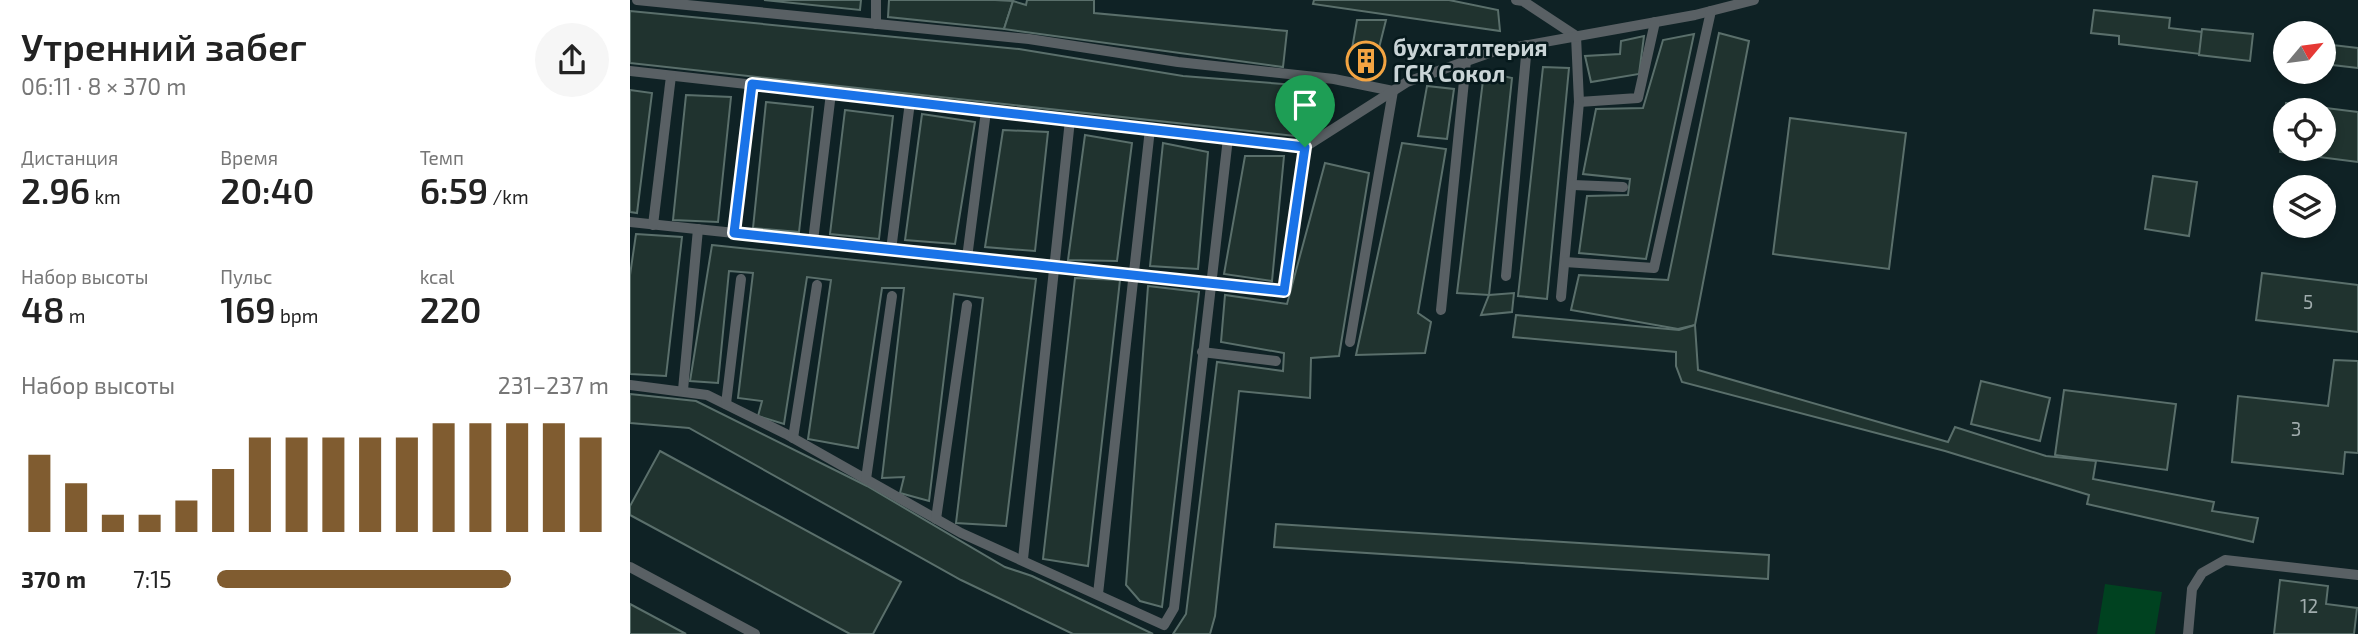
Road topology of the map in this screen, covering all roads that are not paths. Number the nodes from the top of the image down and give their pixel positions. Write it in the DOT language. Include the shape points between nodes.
graph roads {
  1 [pos="637,0"];
  2 [pos="876,0"];
  3 [pos="1516,0"];
  4 [pos="1754,0"];
  5 [pos="1711,11"];
  6 [pos="1654,22"];
  7 [pos="876,24"];
  8 [pos="1576,37"];
  9 [pos="1527,46"];
  10 [pos="1466,61"];
  11 [pos="630,71"];
  12 [pos="671,76"];
  13 [pos="752,84"];
  14 [pos="1393,91"];
  15 [pos="831,93"];
  16 [pos="910,102"];
  17 [pos="1579,102"];
  18 [pos="986,111"];
  19 [pos="1070,120"];
  20 [pos="1150,129"];
  21 [pos="1228,138"];
  22 [pos="1305,147"];
  23 [pos="1573,185"];
  24 [pos="1622,187"];
  25 [pos="630,222"];
  26 [pos="653,225"];
  27 [pos="698,229"];
  28 [pos="734,233"];
  29 [pos="813,242"];
  30 [pos="891,250"];
  31 [pos="967,258"];
  32 [pos="1565,262"];
  33 [pos="1054,267"];
  34 [pos="1133,275"];
  35 [pos="1506,276"];
  36 [pos="741,279"];
  37 [pos="1210,283"];
  38 [pos="817,285"];
  39 [pos="892,296"];
  40 [pos="1561,297"];
  41 [pos="967,305"];
  42 [pos="1441,310"];
  43 [pos="1350,342"];
  44 [pos="1202,352"];
  45 [pos="1276,361"];
  46 [pos="630,385"];
  47 [pos="683,390"];
  48 [pos="726,404"];
  49 [pos="793,438"];
  50 [pos="866,480"];
  51 [pos="936,519"];
  52 [pos="1023,559"];
  53 [pos="630,567"];
  54 [pos="2358,575"];
  55 [pos="1098,594"];
  56 [pos="755,634"];
  57 [pos="2188,634"];
  1 -- 7 [label="lane"];
  2 -- 7 [label="lane"];
  3 -- 8 [label="lane"];
  4 -- 5 [label="lane"];
  5 -- 6 [label="lane"];
  5 -- 32 [label="lane" via="1654,268"];
  6 -- 8 [label="lane"];
  6 -- 17 [label="lane" via="1638,99"];
  7 -- 14 [label="lane" via="1029,39 1334,79"];
  8 -- 9 [label="lane"];
  8 -- 17 [label="lane"];
  9 -- 10 [label="lane"];
  9 -- 35 [label="lane"];
  10 -- 14 [label="lane"];
  10 -- 42 [label="lane"];
  11 -- 12 [label="lane"];
  12 -- 13 [label="lane"];
  12 -- 26 [label="lane"];
  13 -- 15 [label="lane"];
  13 -- 28 [label="lane"];
  14 -- 22 [label="lane"];
  14 -- 43 [label="lane"];
  15 -- 16 [label="lane"];
  15 -- 29 [label="lane"];
  16 -- 18 [label="lane"];
  16 -- 30 [label="lane"];
  17 -- 23 [label="lane"];
  18 -- 19 [label="lane"];
  18 -- 31 [label="lane"];
  19 -- 20 [label="lane"];
  19 -- 33 [label="lane"];
  20 -- 21 [label="lane"];
  20 -- 34 [label="lane"];
  21 -- 22 [label="lane"];
  21 -- 37 [label="lane"];
  22 -- 37 [label="lane" via="1284,291"];
  23 -- 24 [label="lane"];
  23 -- 32 [label="lane"];
  25 -- 26 [label="lane"];
  26 -- 27 [label="lane"];
  27 -- 28 [label="lane"];
  27 -- 47 [label="lane"];
  28 -- 29 [label="lane"];
  29 -- 30 [label="lane"];
  30 -- 31 [label="lane"];
  31 -- 33 [label="lane"];
  32 -- 40 [label="lane"];
  33 -- 34 [label="lane"];
  33 -- 52 [label="lane"];
  34 -- 37 [label="lane"];
  34 -- 55 [label="lane"];
  36 -- 48 [label="lane"];
  37 -- 44 [label="lane"];
  38 -- 49 [label="lane"];
  39 -- 50 [label="lane"];
  41 -- 51 [label="lane"];
  44 -- 45 [label="lane"];
  44 -- 55 [label="lane" via="1174,608 1164,625"];
  46 -- 47 [label="lane"];
  47 -- 48 [label="lane"];
  48 -- 49 [label="lane"];
  49 -- 50 [label="lane"];
  50 -- 51 [label="lane"];
  51 -- 52 [label="lane"];
  52 -- 55 [label="lane"];
  53 -- 56 [label="lane"];
  54 -- 57 [label="lane" via="2225,561 2202,573 2192,589"];
}
